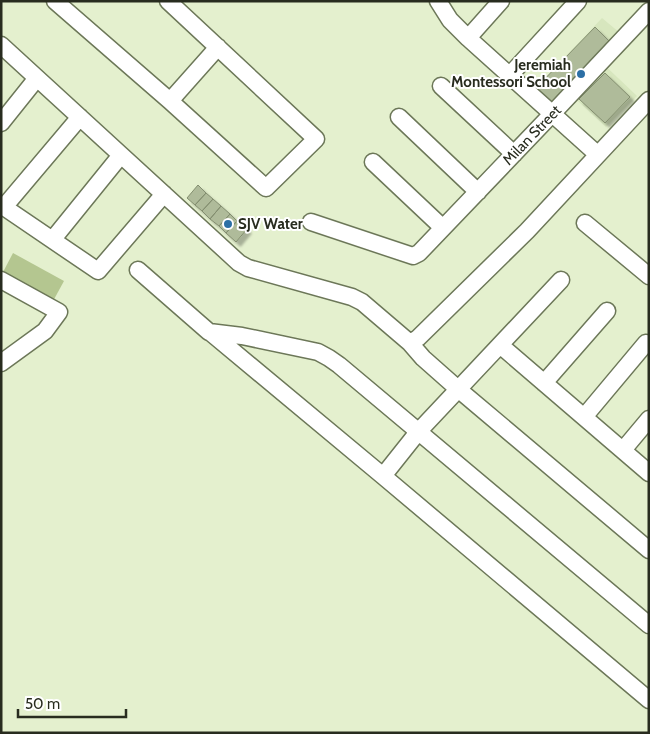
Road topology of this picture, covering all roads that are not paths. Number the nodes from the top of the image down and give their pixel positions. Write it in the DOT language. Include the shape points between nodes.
graph roads {
  1 [pos="56,1"];
  2 [pos="168,1"];
  3 [pos="438,1"];
  4 [pos="501,1"];
  5 [pos="578,1"];
  6 [pos="649,11"];
  7 [pos="468,38"];
  8 [pos="1,45"];
  9 [pos="218,47"];
  10 [pos="510,75"];
  11 [pos="37,78"];
  12 [pos="440,86"];
  13 [pos="170,102"];
  14 [pos="647,104"];
  15 [pos="552,114"];
  16 [pos="80,117"];
  17 [pos="399,117"];
  18 [pos="1,123"];
  19 [pos="514,154"];
  20 [pos="597,154"];
  21 [pos="121,155"];
  22 [pos="373,162"];
  23 [pos="478,192"];
  24 [pos="164,194"];
  25 [pos="3,206"];
  26 [pos="311,222"];
  27 [pos="585,223"];
  28 [pos="443,228"];
  29 [pos="53,239"];
  30 [pos="138,270"];
  31 [pos="649,276"];
  32 [pos="1,280"];
  33 [pos="561,280"];
  34 [pos="607,311"];
  35 [pos="209,332"];
  36 [pos="410,343"];
  37 [pos="646,343"];
  38 [pos="500,345"];
  39 [pos="5,355"];
  40 [pos="544,383"];
  41 [pos="458,389"];
  42 [pos="584,416"];
  43 [pos="649,419"];
  44 [pos="418,432"];
  45 [pos="623,450"];
  46 [pos="649,473"];
  47 [pos="383,476"];
  48 [pos="649,550"];
  49 [pos="649,625"];
  50 [pos="649,700"];
  1 -- 13 [label="street"];
  2 -- 9 [label="street"];
  3 -- 7 [label="street" via="450,20"];
  4 -- 7 [label="street"];
  5 -- 10 [label="street"];
  6 -- 15 [label="street, Milan Street"];
  7 -- 10 [label="street"];
  8 -- 11 [label="street"];
  9 -- 13 [label="street"];
  9 -- 13 [label="street" via="316,139 266,188"];
  10 -- 15 [label="street"];
  11 -- 16 [label="street"];
  11 -- 18 [label="street"];
  12 -- 19 [label="street"];
  14 -- 20 [label="street"];
  15 -- 19 [label="street, Milan Street"];
  15 -- 20 [label="street"];
  16 -- 21 [label="street"];
  16 -- 25 [label="street"];
  17 -- 23 [label="street"];
  19 -- 23 [label="street, Milan Street"];
  20 -- 36 [label="street" via="527,231"];
  21 -- 24 [label="street"];
  21 -- 29 [label="street"];
  22 -- 28 [label="street"];
  23 -- 28 [label="street, Milan Street"];
  24 -- 29 [label="street" via="98,271"];
  24 -- 36 [label="street" via="239,263 352,297"];
  25 -- 29 [label="street"];
  26 -- 28 [label="street, Milan Street" via="413,256"];
  27 -- 31 [label="street"];
  30 -- 35 [label="street"];
  32 -- 39 [label="street" via="59,312 45,331"];
  33 -- 38 [label="street"];
  34 -- 40 [label="street"];
  35 -- 44 [label="street" via="318,352 339,365"];
  35 -- 47 [label="street"];
  36 -- 41 [label="street"];
  37 -- 42 [label="street"];
  38 -- 40 [label="street"];
  38 -- 41 [label="street"];
  40 -- 42 [label="street"];
  41 -- 44 [label="street"];
  41 -- 48 [label="street"];
  42 -- 45 [label="street"];
  43 -- 45 [label="street"];
  44 -- 47 [label="street"];
  44 -- 49 [label="street"];
  45 -- 46 [label="street"];
  47 -- 50 [label="street"];
}
